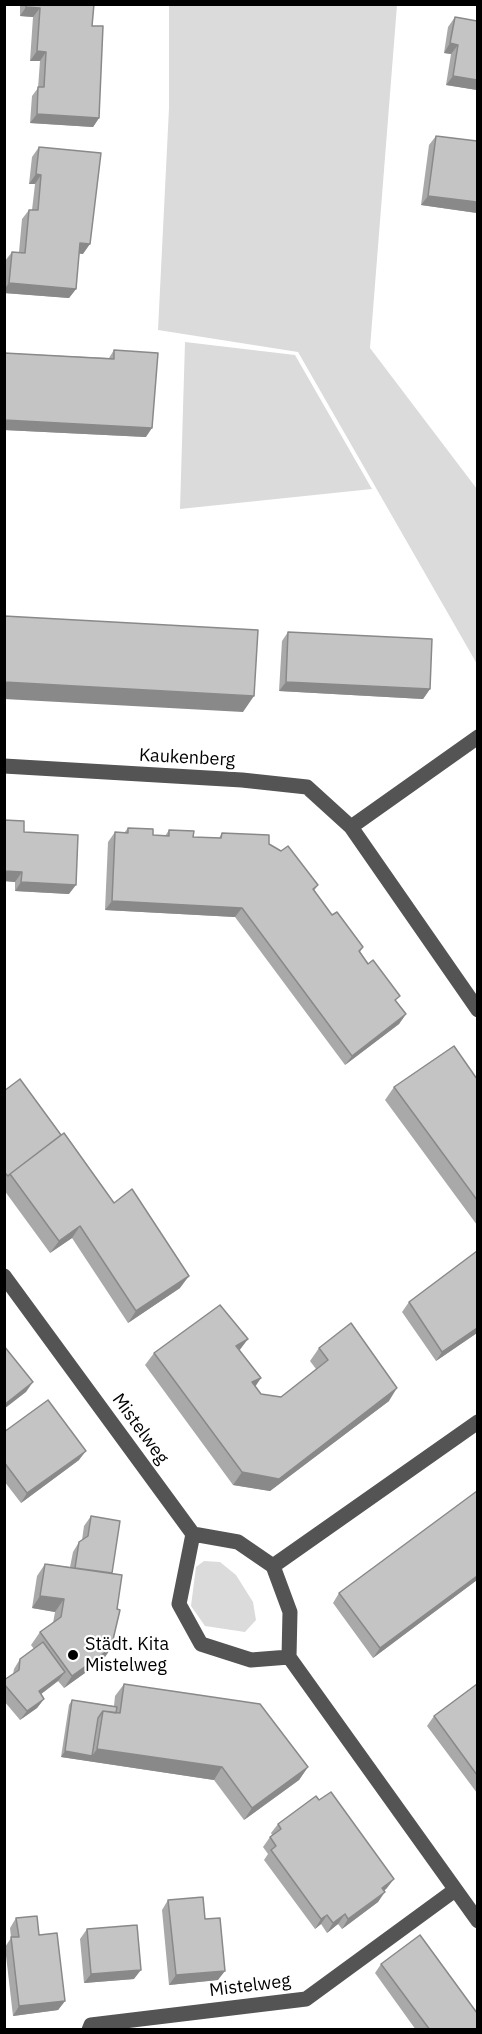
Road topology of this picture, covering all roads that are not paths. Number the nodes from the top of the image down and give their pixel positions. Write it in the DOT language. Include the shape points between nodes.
graph roads {
  1 [pos="477,736"];
  2 [pos="4,766"];
  3 [pos="351,827"];
  4 [pos="477,1010"];
  5 [pos="4,1276"];
  6 [pos="477,1422"];
  7 [pos="193,1534"];
  8 [pos="273,1566"];
  9 [pos="289,1657"];
  10 [pos="455,1890"];
  11 [pos="477,1921"];
  12 [pos="89,2030"];
  1 -- 3 [label="street"];
  2 -- 3 [label="street, Kaukenberg" via="308,787"];
  3 -- 4 [label="street, Kaukenberg"];
  5 -- 7 [label="street, Mistelweg"];
  6 -- 8 [label="street"];
  7 -- 8 [label="street" via="238,1542"];
  7 -- 9 [label="street" via="179,1604 201,1644 251,1660"];
  8 -- 9 [label="street" via="290,1612"];
  9 -- 10 [label="street"];
  10 -- 11 [label="street"];
  10 -- 12 [label="street, Mistelweg" via="306,1999 92,2025"];
}
